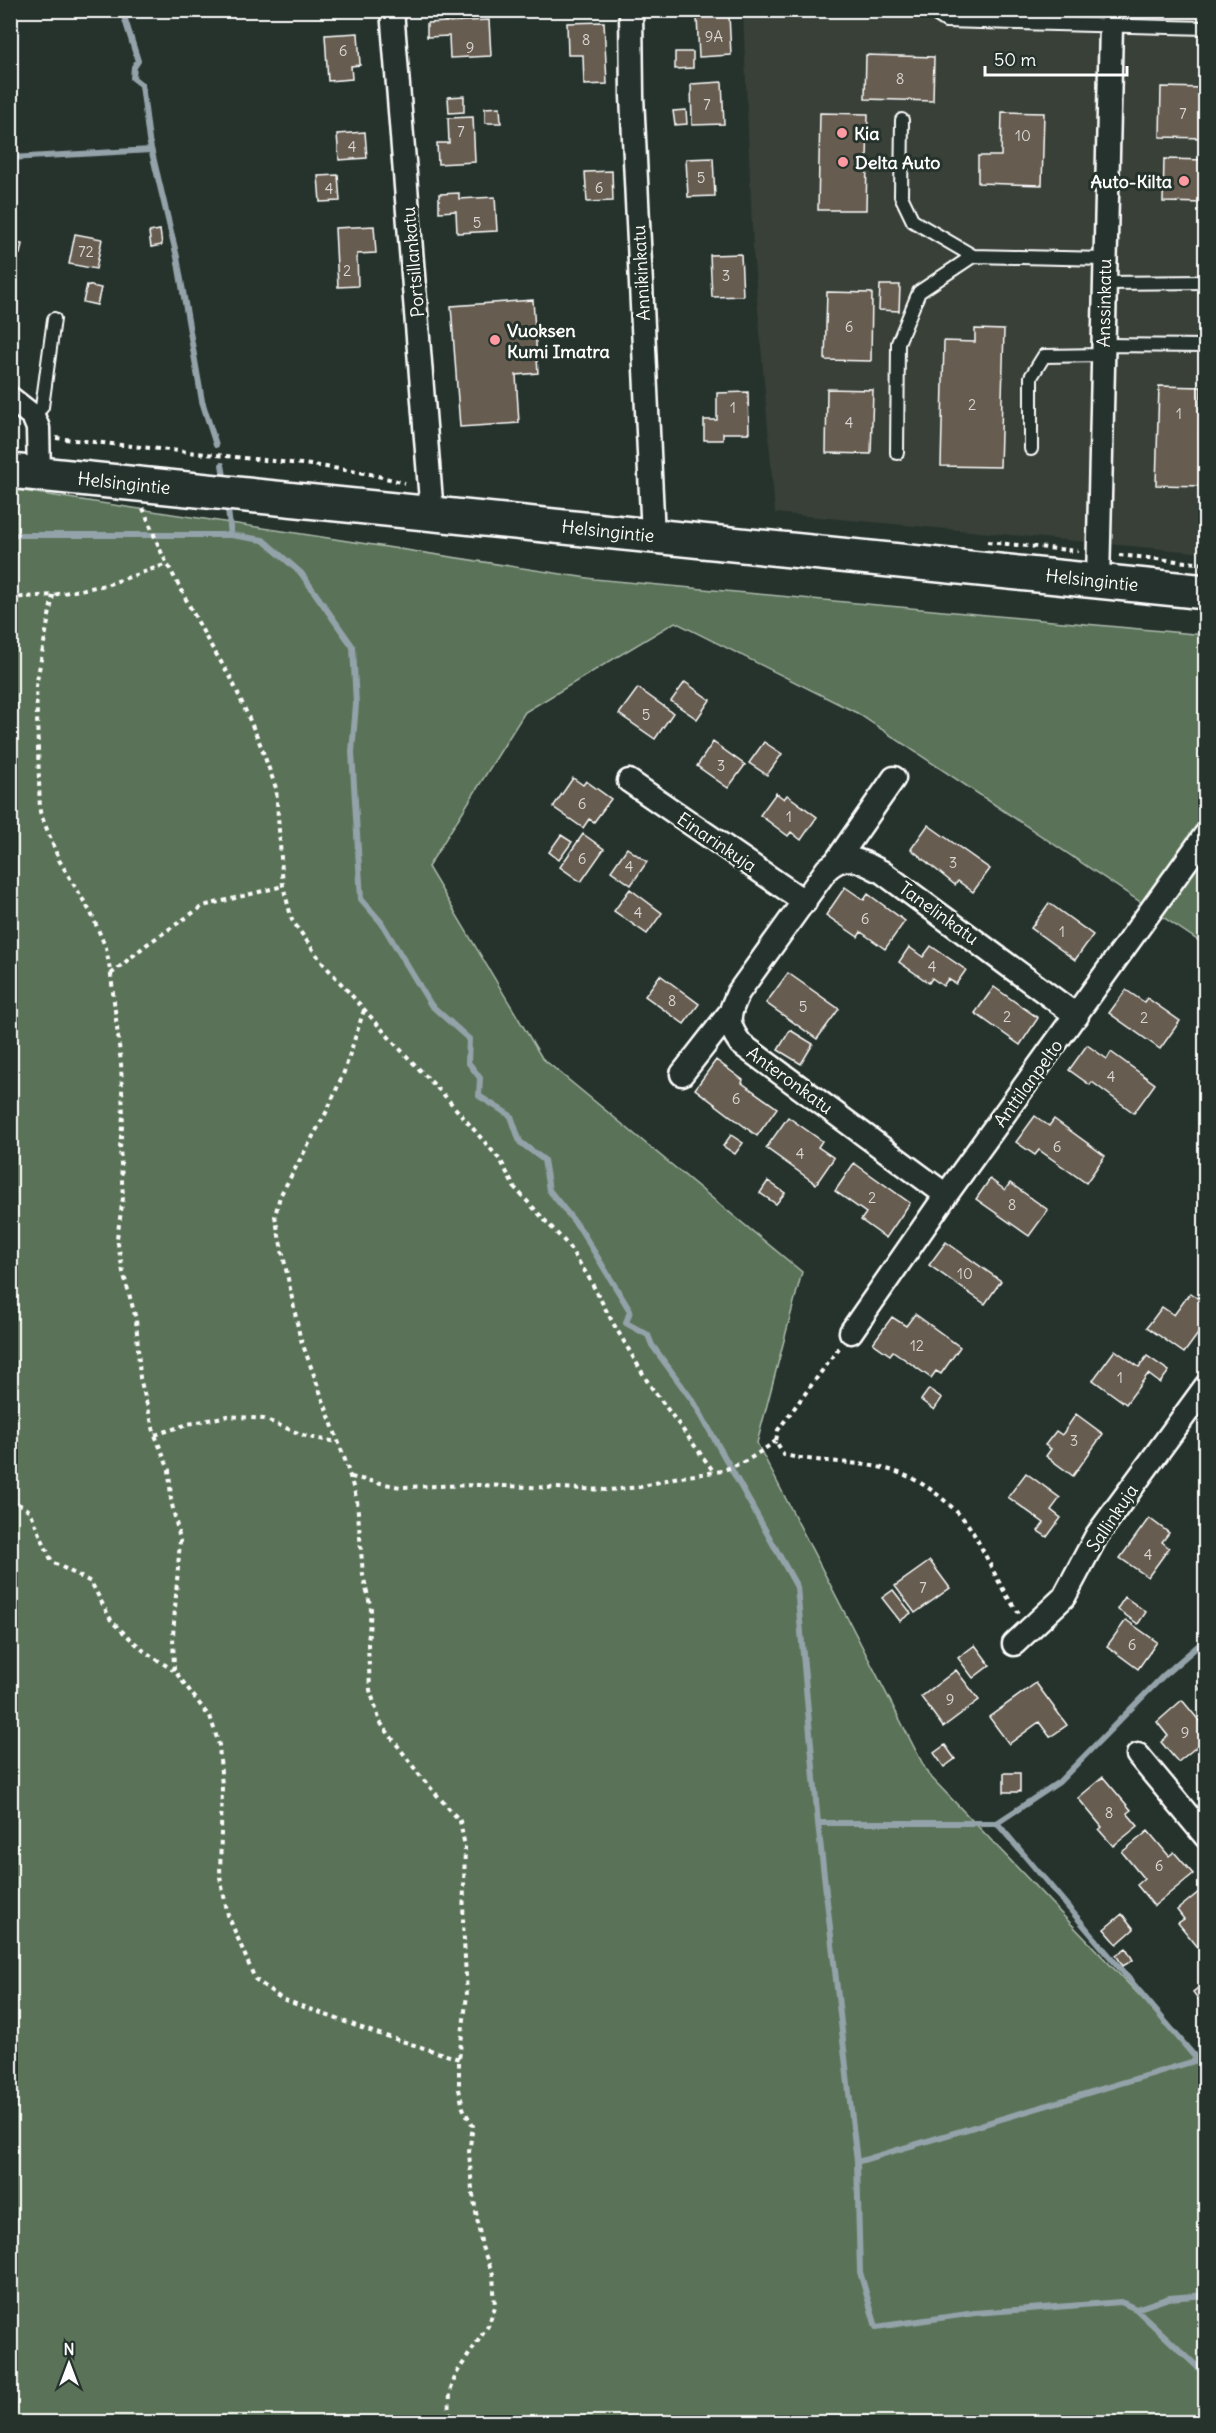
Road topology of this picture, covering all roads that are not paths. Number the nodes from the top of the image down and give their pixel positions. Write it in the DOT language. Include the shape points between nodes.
graph roads {
  1 [pos="392,10"];
  2 [pos="631,10"];
  3 [pos="929,10"];
  4 [pos="1111,18"];
  5 [pos="1206,28"];
  6 [pos="902,120"];
  7 [pos="973,256"];
  8 [pos="1105,259"];
  9 [pos="1206,282"];
  10 [pos="1105,283"];
  11 [pos="54,319"];
  12 [pos="1206,346"];
  13 [pos="1103,350"];
  14 [pos="10,398"];
  15 [pos="36,427"];
  16 [pos="1031,449"];
  17 [pos="897,453"];
  18 [pos="25,473"];
  19 [pos="431,502"];
  20 [pos="653,536"];
  21 [pos="1098,581"];
  22 [pos="1206,592"];
  23 [pos="894,778"];
  24 [pos="629,782"];
  25 [pos="1206,834"];
  26 [pos="837,860"];
  27 [pos="804,902"];
  28 [pos="728,1015"];
  29 [pos="1077,1016"];
  30 [pos="682,1074"];
  31 [pos="946,1195"];
  32 [pos="852,1332"];
  33 [pos="1206,1386"];
  34 [pos="1014,1644"];
  35 [pos="1137,1755"];
  36 [pos="1206,1837"];
  1 -- 19 [label="street, Portsillankatu"];
  2 -- 20 [label="street, Annikinkatu"];
  3 -- 4 [label="lane" via="946,21"];
  4 -- 5 [label="lane"];
  4 -- 8 [label="street, Anssinkatu"];
  6 -- 7 [label="lane" via="901,196 913,221"];
  7 -- 8 [label="lane"];
  7 -- 17 [label="lane" via="919,292 898,343"];
  8 -- 10 [label="street, Anssinkatu"];
  9 -- 10 [label="lane"];
  10 -- 13 [label="street, Anssinkatu"];
  11 -- 15 [label="lane"];
  12 -- 13 [label="lane"];
  13 -- 16 [label="lane" via="1044,356 1031,377"];
  13 -- 21 [label="street, Anssinkatu"];
  14 -- 15 [label="street"];
  15 -- 18 [label="street"];
  18 -- 19 [label="main road, Helsingintie" via="134,484"];
  19 -- 20 [label="main road, Helsingintie"];
  20 -- 21 [label="main road, Helsingintie"];
  21 -- 22 [label="main road, Helsingintie"];
  23 -- 26 [label="street"];
  24 -- 27 [label="street, Einarinkuja"];
  25 -- 29 [label="street, Anttilanpelto"];
  26 -- 27 [label="street"];
  26 -- 29 [label="street, Tanelinkatu" via="858,859 882,872"];
  27 -- 28 [label="street" via="738,993"];
  28 -- 30 [label="street"];
  28 -- 31 [label="street, Anteronkatu" via="741,1044"];
  29 -- 31 [label="street, Anttilanpelto"];
  31 -- 32 [label="street, Anttilanpelto"];
  33 -- 34 [label="street, Sallinkuja" via="1097,1535 1064,1597"];
  35 -- 36 [label="street"];
}
